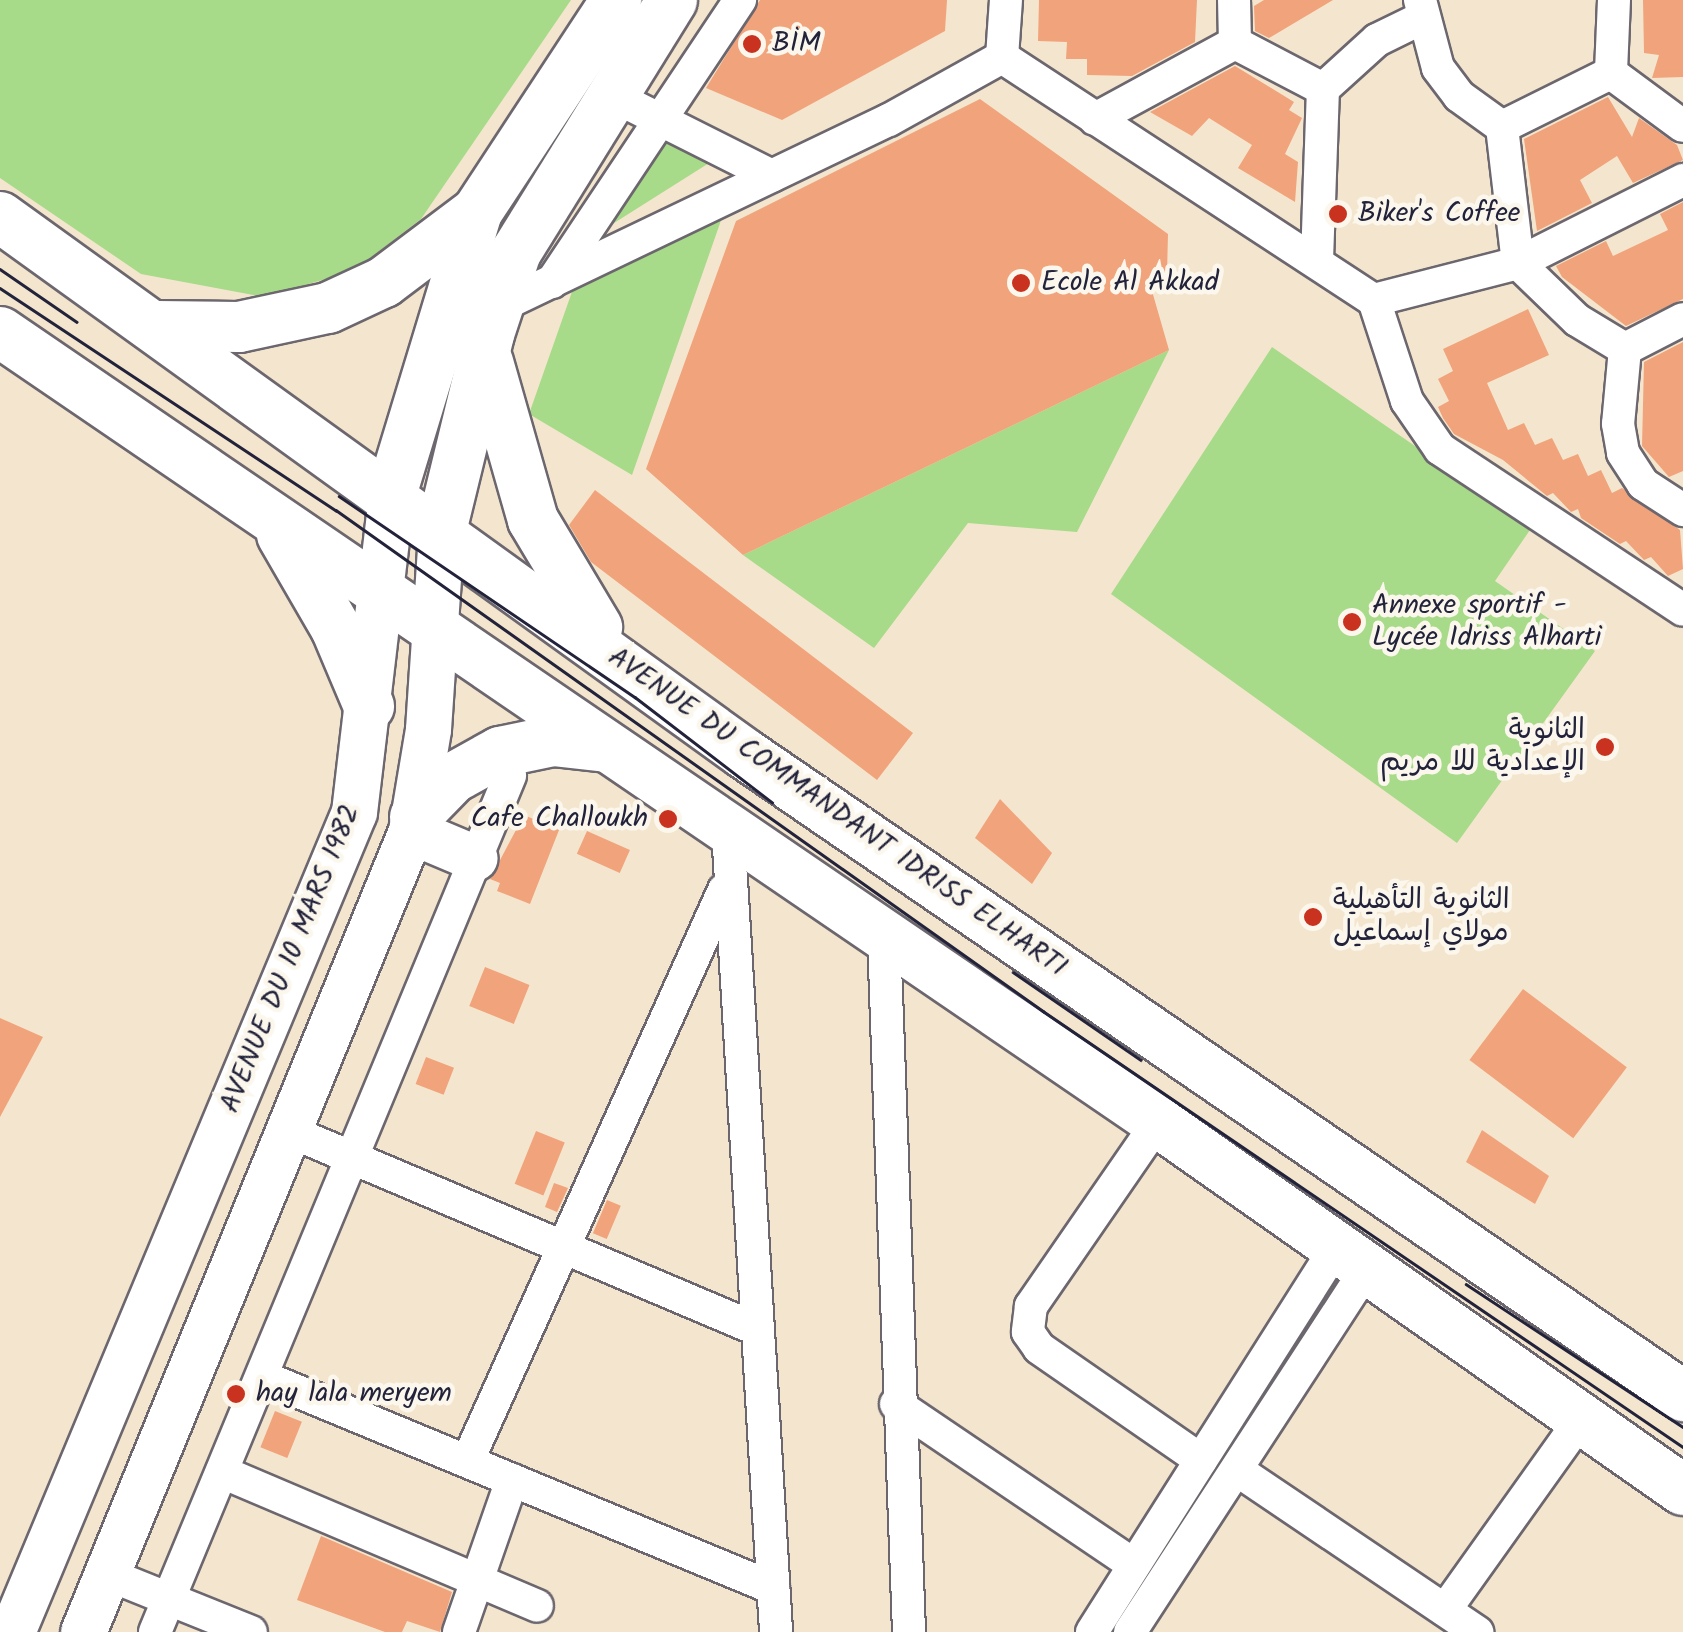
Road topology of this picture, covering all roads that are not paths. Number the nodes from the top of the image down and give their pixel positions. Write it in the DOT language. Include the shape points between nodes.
graph roads {
  1 [pos="616,0"];
  2 [pos="672,0"];
  3 [pos="740,0"];
  4 [pos="1006,0"];
  5 [pos="1234,0"];
  6 [pos="1614,0"];
  7 [pos="1420,9"];
  8 [pos="1235,42"];
  9 [pos="1002,58"];
  10 [pos="1611,72"];
  11 [pos="1323,89"];
  12 [pos="608,94"];
  13 [pos="1094,119"];
  14 [pos="660,120"];
  15 [pos="1683,126"];
  16 [pos="1502,127"];
  17 [pos="772,176"];
  18 [pos="1683,180"];
  19 [pos="477,212"];
  20 [pos="0,218"];
  21 [pos="1317,260"];
  22 [pos="1518,263"];
  23 [pos="552,282"];
  24 [pos="1374,300"];
  25 [pos="1683,319"];
  26 [pos="157,326"];
  27 [pos="491,328"];
  28 [pos="0,332"];
  29 [pos="1625,348"];
  30 [pos="391,495"];
  31 [pos="1683,510"];
  32 [pos="270,519"];
  33 [pos="442,530"];
  34 [pos="378,590"];
  35 [pos="1683,610"];
  36 [pos="432,625"];
  37 [pos="618,658"];
  38 [pos="369,706"];
  39 [pos="608,746"];
  40 [pos="510,776"];
  41 [pos="413,824"];
  42 [pos="728,830"];
  43 [pos="476,858"];
  44 [pos="727,885"];
  45 [pos="884,937"];
  46 [pos="1158,1122"];
  47 [pos="290,1132"];
  48 [pos="354,1160"];
  49 [pos="558,1249"];
  50 [pos="1350,1260"];
  51 [pos="754,1328"];
  52 [pos="263,1377"];
  53 [pos="1683,1396"];
  54 [pos="896,1404"];
  55 [pos="1582,1418"];
  56 [pos="468,1460"];
  57 [pos="1201,1460"];
  58 [pos="1237,1470"];
  59 [pos="222,1472"];
  60 [pos="512,1480"];
  61 [pos="1683,1490"];
  62 [pos="1134,1565"];
  63 [pos="106,1574"];
  64 [pos="478,1581"];
  65 [pos="772,1588"];
  66 [pos="170,1596"];
  67 [pos="537,1606"];
  68 [pos="1462,1625"];
  69 [pos="12,1632"];
  70 [pos="83,1632"];
  71 [pos="155,1632"];
  72 [pos="250,1632"];
  73 [pos="459,1632"];
  74 [pos="776,1632"];
  75 [pos="909,1632"];
  76 [pos="1092,1632"];
  77 [pos="1130,1632"];
  1 -- 19 [label="main road, AVENUE DU 10 MARS 1982"];
  2 -- 12 [label="main road"];
  3 -- 14 [label="street"];
  4 -- 9 [label="street"];
  5 -- 8 [label="street"];
  6 -- 10 [label="street"];
  7 -- 11 [label="street"];
  7 -- 16 [label="street" via="1448,84"];
  8 -- 11 [label="street"];
  8 -- 13 [label="street"];
  9 -- 13 [label="street"];
  9 -- 17 [label="street"];
  10 -- 15 [label="street"];
  10 -- 16 [label="street"];
  11 -- 21 [label="street"];
  12 -- 14 [label="street"];
  12 -- 27 [label="main road" via="542,201"];
  13 -- 21 [label="street"];
  14 -- 17 [label="street"];
  14 -- 23 [label="street"];
  16 -- 22 [label="street"];
  17 -- 23 [label="street"];
  18 -- 22 [label="street"];
  19 -- 26 [label="main road" via="384,282 328,308 239,327"];
  19 -- 30 [label="main road, AVENUE DU 10 MARS 1982"];
  20 -- 26 [label="main road, AVENUE DU COMMANDANT IDRISS ELHARTI"];
  21 -- 24 [label="street"];
  22 -- 24 [label="street"];
  22 -- 29 [label="street" via="1577,320"];
  23 -- 27 [label="street"];
  24 -- 35 [label="street" via="1407,401 1440,449"];
  25 -- 29 [label="street"];
  26 -- 30 [label="main road, AVENUE DU COMMANDANT IDRISS ELHARTI"];
  27 -- 33 [label="main road"];
  27 -- 37 [label="main road" via="504,439 532,520"];
  28 -- 32 [label="main road"];
  29 -- 31 [label="street" via="1618,424 1623,453 1643,484"];
  30 -- 33 [label="main road, AVENUE DU COMMANDANT IDRISS ELHARTI"];
  30 -- 34 [label="main road, AVENUE DU 10 MARS 1982"];
  32 -- 34 [label="main road"];
  32 -- 38 [label="main road" via="330,615"];
  33 -- 36 [label="main road"];
  33 -- 37 [label="main road, AVENUE DU COMMANDANT IDRISS ELHARTI"];
  34 -- 36 [label="main road"];
  34 -- 38 [label="main road, AVENUE DU 10 MARS 1982"];
  36 -- 39 [label="main road"];
  36 -- 41 [label="main road"];
  37 -- 53 [label="main road, AVENUE DU COMMANDANT IDRISS ELHARTI" via="777,776"];
  38 -- 69 [label="main road, AVENUE DU 10 MARS 1982" via="354,812"];
  39 -- 41 [label="main road" via="554,741 500,752 453,778"];
  39 -- 42 [label="main road"];
  40 -- 43 [label="street"];
  41 -- 43 [label="main road"];
  41 -- 47 [label="main road"];
  42 -- 44 [label="street"];
  42 -- 45 [label="main road"];
  43 -- 48 [label="street"];
  44 -- 49 [label="street"];
  44 -- 51 [label="street"];
  45 -- 46 [label="main road"];
  45 -- 54 [label="street"];
  46 -- 50 [label="main road"];
  46 -- 57 [label="street" via="1031,1306 1028,1332 1054,1360"];
  47 -- 48 [label="street"];
  47 -- 63 [label="main road"];
  48 -- 49 [label="street"];
  48 -- 52 [label="street"];
  49 -- 51 [label="street"];
  49 -- 56 [label="street"];
  50 -- 55 [label="main road"];
  50 -- 57 [label="street"];
  50 -- 58 [label="street"];
  51 -- 65 [label="street"];
  52 -- 56 [label="street"];
  52 -- 59 [label="street"];
  54 -- 62 [label="street"];
  54 -- 75 [label="street"];
  55 -- 61 [label="main road"];
  55 -- 68 [label="street"];
  56 -- 60 [label="street"];
  57 -- 62 [label="street"];
  58 -- 68 [label="street"];
  58 -- 77 [label="street"];
  59 -- 64 [label="street"];
  59 -- 66 [label="street"];
  60 -- 64 [label="street"];
  60 -- 65 [label="street"];
  62 -- 76 [label="street"];
  63 -- 66 [label="street"];
  63 -- 70 [label="main road"];
  64 -- 67 [label="street"];
  64 -- 73 [label="street"];
  65 -- 74 [label="street"];
  66 -- 71 [label="street"];
  66 -- 72 [label="street"];
}
